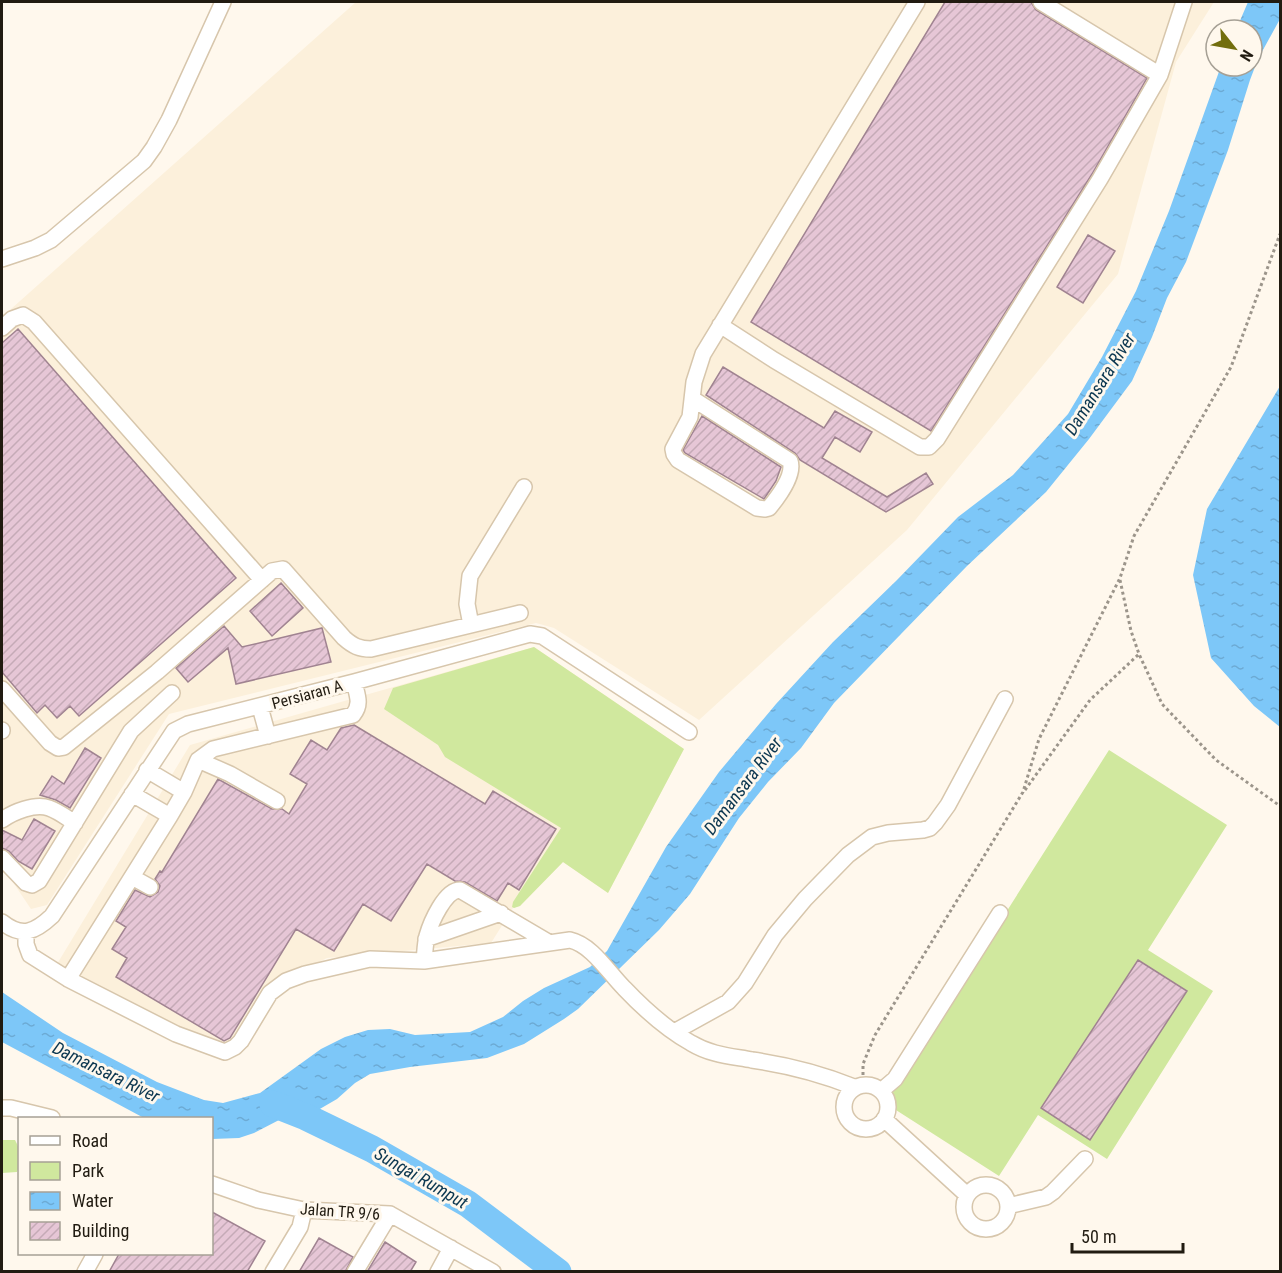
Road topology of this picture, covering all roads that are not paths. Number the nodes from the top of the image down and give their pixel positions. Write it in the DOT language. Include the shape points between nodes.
graph roads {
  1 [pos="223,2"];
  2 [pos="917,2"];
  3 [pos="1041,2"];
  4 [pos="1184,2"];
  5 [pos="1160,75"];
  6 [pos="2,259"];
  7 [pos="720,325"];
  8 [pos="2,328"];
  9 [pos="693,399"];
  10 [pos="524,487"];
  11 [pos="262,580"];
  12 [pos="520,613"];
  13 [pos="471,625"];
  14 [pos="354,682"];
  15 [pos="2,689"];
  16 [pos="172,693"];
  17 [pos="1005,699"];
  18 [pos="260,707"];
  19 [pos="689,732"];
  20 [pos="268,736"];
  21 [pos="198,760"];
  22 [pos="147,770"];
  23 [pos="184,792"];
  24 [pos="132,794"];
  25 [pos="277,801"];
  26 [pos="170,816"];
  27 [pos="2,820"];
  28 [pos="75,823"];
  29 [pos="2,858"];
  30 [pos="132,877"];
  31 [pos="150,887"];
  32 [pos="501,913"];
  33 [pos="1000,913"];
  34 [pos="2,922"];
  35 [pos="26,932"];
  36 [pos="426,939"];
  37 [pos="548,942"];
  38 [pos="424,961"];
  39 [pos="68,979"];
  40 [pos="674,1032"];
  41 [pos="858,1086"];
  42 [pos="881,1091"];
  43 [pos="2,1108"];
  44 [pos="45,1117"];
  45 [pos="884,1119"];
  46 [pos="1085,1159"];
  47 [pos="213,1184"];
  48 [pos="967,1195"];
  49 [pos="1008,1206"];
  50 [pos="304,1210"];
  51 [pos="390,1214"];
  52 [pos="451,1248"];
  53 [pos="94,1255"];
  54 [pos="85,1272"];
  55 [pos="273,1272"];
  56 [pos="355,1272"];
  57 [pos="438,1272"];
  58 [pos="493,1272"];
  1 -- 6 [label="street" via="169,120 144,161 51,240"];
  2 -- 7 [label="street"];
  3 -- 5 [label="street"];
  4 -- 5 [label="street"];
  5 -- 7 [label="street" via="1087,199 929,447 920,447"];
  7 -- 9 [label="street" via="698,366"];
  8 -- 11 [label="street" via="23,315 33,322"];
  9 -- 9 [label="street" via="690,417 673,449 675,457 757,508 770,508 791,473 790,461"];
  10 -- 13 [label="street" via="470,576 467,604"];
  11 -- 13 [label="street" via="272,571 283,569 344,638 361,649"];
  11 -- 15 [label="street" via="64,747 50,743"];
  12 -- 13 [label="street"];
  14 -- 18 [label="street, Persiaran A"];
  14 -- 19 [label="street, Persiaran A" via="530,634 542,636"];
  14 -- 20 [label="street" via="359,702 353,715"];
  16 -- 28 [label="street" via="131,731"];
  17 -- 40 [label="street" via="935,823 923,830 872,837 848,855 775,934 745,983 728,1002"];
  18 -- 20 [label="street"];
  18 -- 22 [label="street, Persiaran A" via="174,731"];
  20 -- 21 [label="street" via="213,749"];
  21 -- 23 [label="street"];
  21 -- 25 [label="street"];
  22 -- 23 [label="street"];
  22 -- 24 [label="street, Persiaran A"];
  23 -- 26 [label="street"];
  24 -- 26 [label="street"];
  24 -- 35 [label="street, Persiaran A" via="52,916 39,928"];
  26 -- 30 [label="street"];
  27 -- 28 [label="street" via="28,808 47,807"];
  28 -- 29 [label="street" via="45,873 32,885"];
  30 -- 31 [label="street"];
  30 -- 39 [label="street"];
  32 -- 36 [label="street"];
  32 -- 36 [label="street" via="455,890 449,893"];
  32 -- 37 [label="street"];
  33 -- 42 [label="street" via="895,1079"];
  34 -- 35 [label="street"];
  35 -- 39 [label="street" via="30,955"];
  36 -- 38 [label="street"];
  37 -- 38 [label="street"];
  37 -- 40 [label="street" via="577,942"];
  38 -- 39 [label="street" via="370,959 286,981 270,993 242,1041 225,1052 176,1034"];
  40 -- 41 [label="street" via="720,1056 752,1059"];
  41 -- 42 [label="street"];
  41 -- 45 [label="street" via="844,1101 843,1109 850,1123 872,1128"];
  42 -- 45 [label="street" via="888,1105"];
  43 -- 44 [label="street"];
  45 -- 48 [label="street"];
  46 -- 49 [label="street" via="1046,1197"];
  47 -- 50 [label="street, Jalan TR 9/6"];
  48 -- 49 [label="street" via="974,1188 991,1185 1000,1190"];
  48 -- 49 [label="street" via="964,1213 976,1227 994,1228 1002,1223"];
  50 -- 51 [label="street, Jalan TR 9/6"];
  50 -- 55 [label="street" via="300,1227"];
  51 -- 52 [label="street, Jalan TR 9/6"];
  51 -- 56 [label="street"];
  52 -- 57 [label="street"];
  52 -- 58 [label="street, Jalan TR 9/6"];
  53 -- 54 [label="street"];
}
